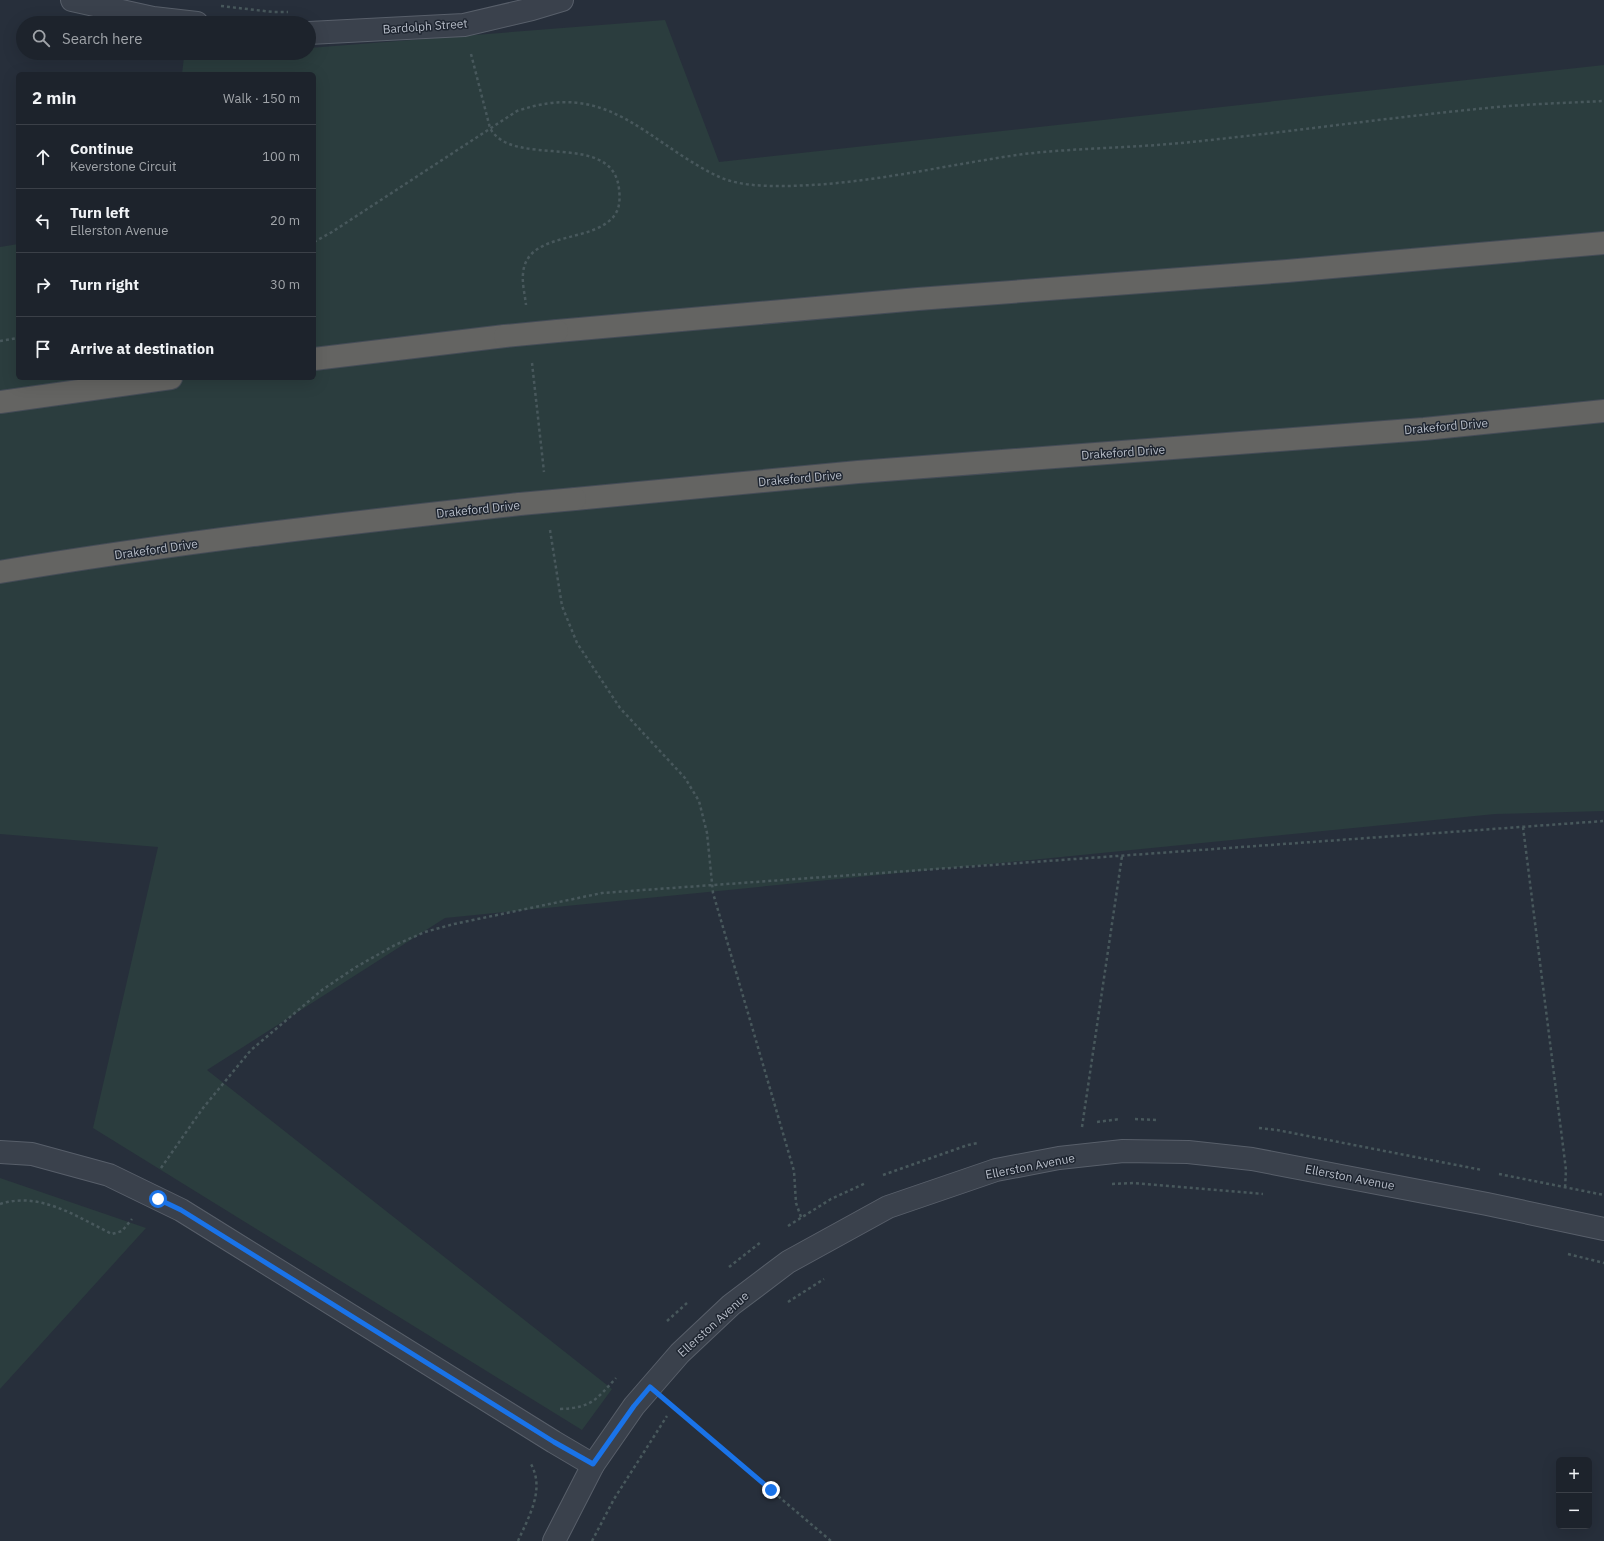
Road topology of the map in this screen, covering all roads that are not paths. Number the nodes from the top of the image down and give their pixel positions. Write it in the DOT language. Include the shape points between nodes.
graph roads {
  1 [pos="72,0"];
  2 [pos="562,0"];
  3 [pos="144,16"];
  4 [pos="316,33"];
  5 [pos="1604,243"];
  6 [pos="316,359"];
  7 [pos="157,380"];
  8 [pos="0,402"];
  9 [pos="1604,411"];
  10 [pos="0,572"];
  11 [pos="0,1152"];
  12 [pos="1604,1229"];
  13 [pos="593,1464"];
  14 [pos="554,1541"];
  1 -- 3 [label="street"];
  2 -- 4 [label="street, Bardolph Street" via="464,25"];
  5 -- 6 [label="highway, bridge" via="557,331"];
  7 -- 8 [label="highway"];
  9 -- 10 [label="highway, Drakeford Drive, bridge" via="1424,428 858,472 520,504 321,526"];
  11 -- 13 [label="street" via="32,1154 109,1175 181,1210"];
  12 -- 13 [label="street, Ellerston Avenue" via="1252,1158 1188,1152 1131,1152 1060,1158 996,1170 888,1207 788,1262 731,1305 680,1353 634,1406"];
  13 -- 14 [label="street, Ellerston Avenue"];
}
